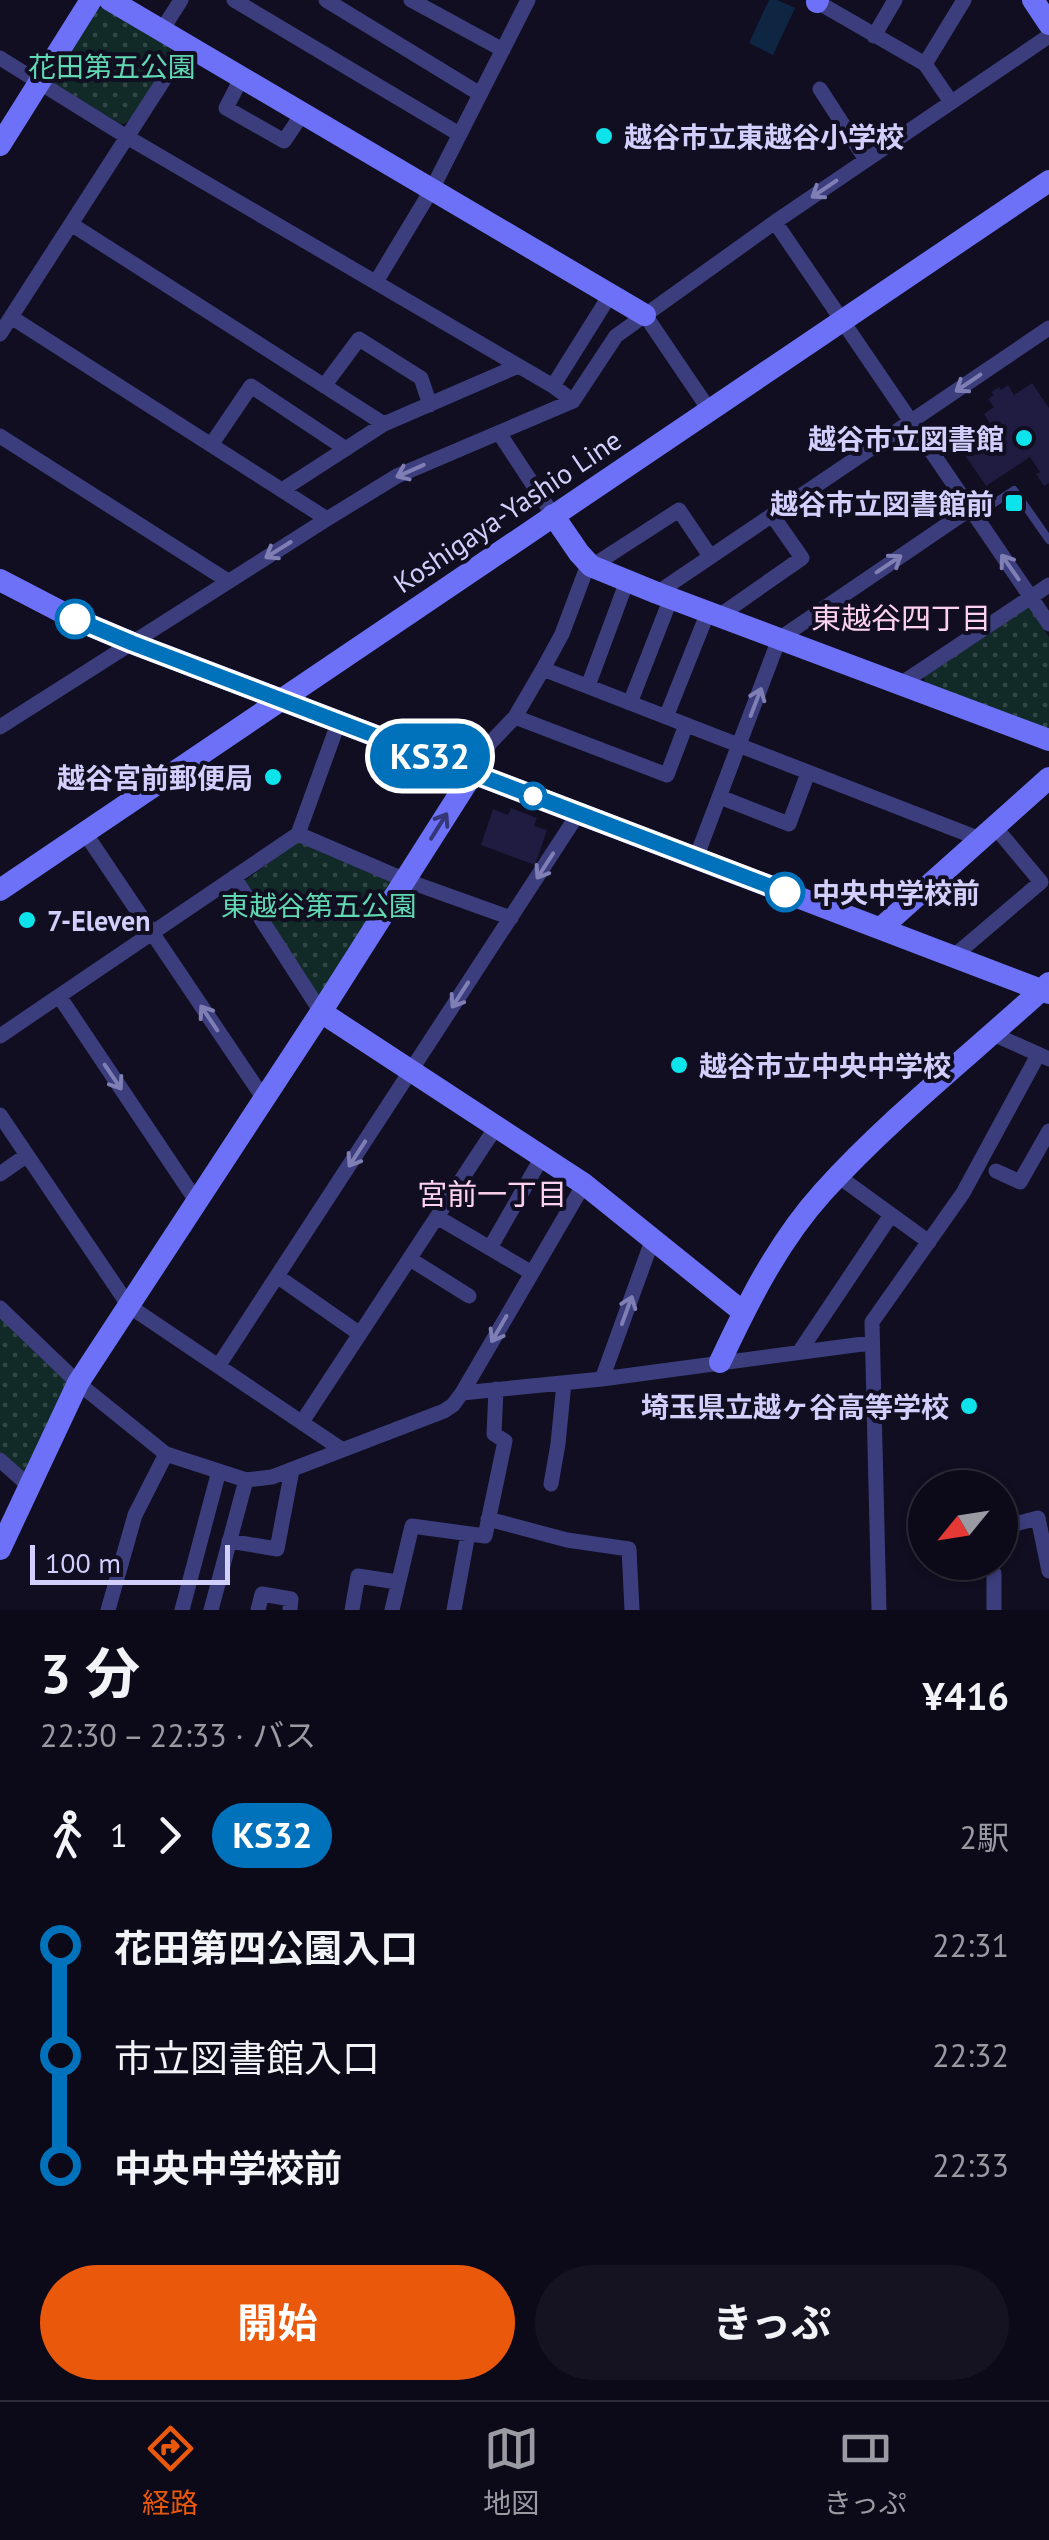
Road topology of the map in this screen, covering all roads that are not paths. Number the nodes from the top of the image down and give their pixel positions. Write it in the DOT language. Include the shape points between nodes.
graph roads {
  1 [pos="91,0"];
  2 [pos="110,0"];
  3 [pos="182,0"];
  4 [pos="234,0"];
  5 [pos="326,0"];
  6 [pos="411,0"];
  7 [pos="528,0"];
  8 [pos="816,0"];
  9 [pos="895,0"];
  10 [pos="964,0"];
  11 [pos="1033,0"];
  12 [pos="1049,24"];
  13 [pos="162,30"];
  14 [pos="874,36"];
  15 [pos="1049,36"];
  16 [pos="187,44"];
  17 [pos="504,50"];
  18 [pos="0,58"];
  19 [pos="924,64"];
  20 [pos="242,77"];
  21 [pos="40,83"];
  22 [pos="820,89"];
  23 [pos="480,94"];
  24 [pos="951,102"];
  25 [pos="303,113"];
  26 [pos="460,134"];
  27 [pos="128,137"];
  28 [pos="0,145"];
  29 [pos="866,160"];
  30 [pos="1049,182"];
  31 [pos="432,189"];
  32 [pos="775,222"];
  33 [pos="71,224"];
  34 [pos="376,282"];
  35 [pos="610,295"];
  36 [pos="645,315"];
  37 [pos="11,317"];
  38 [pos="843,321"];
  39 [pos="1049,328"];
  40 [pos="0,334"];
  41 [pos="518,366"];
  42 [pos="324,386"];
  43 [pos="552,386"];
  44 [pos="573,401"];
  45 [pos="430,405"];
  46 [pos="710,411"];
  47 [pos="911,421"];
  48 [pos="384,424"];
  49 [pos="499,433"];
  50 [pos="0,436"];
  51 [pos="211,445"];
  52 [pos="346,449"];
  53 [pos="282,490"];
  54 [pos="970,509"];
  55 [pos="772,515"];
  56 [pos="553,516"];
  57 [pos="327,518"];
  58 [pos="1049,540"];
  59 [pos="710,556"];
  60 [pos="591,566"];
  61 [pos="0,580"];
  62 [pos="228,581"];
  63 [pos="627,581"];
  64 [pos="1049,585"];
  65 [pos="664,596"];
  66 [pos="1031,597"];
  67 [pos="714,614"];
  68 [pos="1049,624"];
  69 [pos="780,639"];
  70 [pos="132,643"];
  71 [pos="543,669"];
  72 [pos="902,683"];
  73 [pos="588,686"];
  74 [pos="282,699"];
  75 [pos="630,703"];
  76 [pos="515,717"];
  77 [pos="666,717"];
  78 [pos="339,721"];
  79 [pos="686,725"];
  80 [pos="0,727"];
  81 [pos="1049,740"];
  82 [pos="739,746"];
  83 [pos="472,773"];
  84 [pos="808,773"];
  85 [pos="1049,778"];
  86 [pos="720,797"];
  87 [pos="578,814"];
  88 [pos="987,833"];
  89 [pos="85,834"];
  90 [pos="298,834"];
  91 [pos="696,858"];
  92 [pos="234,877"];
  93 [pos="405,880"];
  94 [pos="0,890"];
  95 [pos="511,918"];
  96 [pos="881,928"];
  97 [pos="152,933"];
  98 [pos="954,956"];
  99 [pos="1047,989"];
  100 [pos="59,996"];
  101 [pos="321,1012"];
  102 [pos="993,1034"];
  103 [pos="0,1036"];
  104 [pos="1044,1057"];
  105 [pos="410,1072"];
  106 [pos="264,1099"];
  107 [pos="0,1115"];
  108 [pos="496,1127"];
  109 [pos="1049,1131"];
  110 [pos="27,1156"];
  111 [pos="542,1157"];
  112 [pos="996,1171"];
  113 [pos="0,1174"];
  114 [pos="838,1176"];
  115 [pos="584,1184"];
  116 [pos="197,1202"];
  117 [pos="892,1215"];
  118 [pos="438,1217"];
  119 [pos="652,1241"];
  120 [pos="929,1242"];
  121 [pos="490,1248"];
  122 [pos="410,1258"];
  123 [pos="532,1274"];
  124 [pos="277,1276"];
  125 [pos="469,1296"];
  126 [pos="129,1306"];
  127 [pos="0,1308"];
  128 [pos="743,1312"];
  129 [pos="360,1334"];
  130 [pos="870,1342"];
  131 [pos="800,1351"];
  132 [pos="720,1362"];
  133 [pos="219,1365"];
  134 [pos="602,1378"];
  135 [pos="78,1383"];
  136 [pos="564,1383"];
  137 [pos="496,1389"];
  138 [pos="462,1393"];
  139 [pos="302,1422"];
  140 [pos="341,1449"];
  141 [pos="166,1454"];
  142 [pos="0,1460"];
  143 [pos="292,1470"];
  144 [pos="219,1471"];
  145 [pos="246,1480"];
  146 [pos="550,1484"];
  147 [pos="29,1486"];
  148 [pos="488,1519"];
  149 [pos="1018,1523"];
  150 [pos="468,1534"];
  151 [pos="1047,1540"];
  152 [pos="230,1541"];
  153 [pos="0,1549"];
  154 [pos="1049,1572"];
  155 [pos="994,1580"];
  156 [pos="397,1582"];
  157 [pos="108,1610"];
  158 [pos="182,1610"];
  159 [pos="212,1610"];
  160 [pos="258,1610"];
  161 [pos="290,1610"];
  162 [pos="352,1610"];
  163 [pos="392,1610"];
  164 [pos="454,1610"];
  165 [pos="632,1610"];
  166 [pos="879,1610"];
  167 [pos="994,1610"];
  1 -- 21 [label="street"];
  2 -- 13 [label="street"];
  3 -- 13 [label="street"];
  4 -- 26 [label="street"];
  5 -- 23 [label="street"];
  6 -- 17 [label="street"];
  7 -- 17 [label="street"];
  8 -- 14 [label="street"];
  9 -- 14 [label="street"];
  10 -- 19 [label="street"];
  11 -- 12 [label="street"];
  13 -- 16 [label="street"];
  14 -- 19 [label="street"];
  15 -- 24 [label="street"];
  16 -- 20 [label="street"];
  16 -- 27 [label="street"];
  17 -- 23 [label="street"];
  18 -- 21 [label="street"];
  19 -- 24 [label="street"];
  20 -- 25 [label="street"];
  20 -- 25 [label="street" via="226,108 284,141"];
  21 -- 27 [label="street"];
  21 -- 28 [label="street"];
  22 -- 29 [label="street"];
  23 -- 26 [label="street"];
  24 -- 29 [label="street"];
  25 -- 31 [label="street"];
  26 -- 31 [label="street"];
  27 -- 33 [label="street"];
  27 -- 34 [label="street"];
  29 -- 32 [label="street, one-way"];
  30 -- 38 [label="street, Koshigaya-Yashio Line"];
  31 -- 34 [label="street"];
  31 -- 35 [label="street"];
  32 -- 36 [label="street"];
  32 -- 38 [label="street"];
  33 -- 37 [label="street"];
  33 -- 42 [label="street"];
  34 -- 41 [label="street"];
  35 -- 36 [label="street"];
  35 -- 43 [label="street"];
  36 -- 44 [label="street" via="616,336"];
  36 -- 46 [label="street"];
  37 -- 40 [label="street"];
  37 -- 51 [label="street"];
  38 -- 46 [label="street, Koshigaya-Yashio Line"];
  38 -- 47 [label="street"];
  39 -- 47 [label="street, one-way"];
  41 -- 43 [label="street"];
  41 -- 45 [label="street"];
  42 -- 45 [label="street" via="358,339 421,378"];
  42 -- 48 [label="street"];
  43 -- 44 [label="street"];
  44 -- 49 [label="street"];
  45 -- 48 [label="street"];
  46 -- 56 [label="street, Koshigaya-Yashio Line"];
  47 -- 54 [label="street"];
  47 -- 55 [label="street"];
  48 -- 52 [label="street"];
  49 -- 56 [label="street"];
  49 -- 57 [label="street, one-way" via="397,476"];
  50 -- 62 [label="street"];
  51 -- 52 [label="street" via="250,386"];
  51 -- 53 [label="street"];
  52 -- 53 [label="street"];
  53 -- 57 [label="street"];
  54 -- 58 [label="lane" via="982,511 1014,490"];
  66 -- 54 [label="street, one-way"];
  69 -- 54 [label="street, one-way"];
  55 -- 59 [label="street"];
  55 -- 67 [label="street" via="802,558"];
  56 -- 60 [label="street"];
  56 -- 74 [label="street, Koshigaya-Yashio Line"];
  57 -- 62 [label="street, one-way"];
  59 -- 60 [label="street" via="679,510"];
  59 -- 65 [label="street"];
  60 -- 63 [label="street"];
  60 -- 71 [label="street"];
  61 -- 70 [label="street"];
  62 -- 70 [label="street"];
  63 -- 65 [label="street"];
  63 -- 73 [label="street"];
  64 -- 66 [label="street"];
  65 -- 67 [label="street"];
  65 -- 75 [label="street"];
  66 -- 68 [label="street"];
  66 -- 72 [label="street"];
  67 -- 69 [label="street"];
  67 -- 77 [label="street"];
  69 -- 72 [label="street"];
  82 -- 69 [label="street, one-way"];
  70 -- 74 [label="street"];
  70 -- 80 [label="street"];
  71 -- 73 [label="street"];
  71 -- 76 [label="street"];
  72 -- 81 [label="street"];
  73 -- 75 [label="street"];
  74 -- 78 [label="street"];
  74 -- 89 [label="street, Koshigaya-Yashio Line"];
  75 -- 77 [label="street"];
  76 -- 79 [label="street" via="667,776"];
  76 -- 83 [label="street"];
  77 -- 79 [label="street"];
  78 -- 83 [label="street"];
  78 -- 90 [label="street"];
  79 -- 82 [label="street"];
  82 -- 84 [label="street"];
  82 -- 86 [label="street"];
  83 -- 87 [label="street"];
  93 -- 83 [label="street, one-way"];
  84 -- 86 [label="street" via="789,824"];
  84 -- 88 [label="street"];
  85 -- 88 [label="street"];
  86 -- 91 [label="street"];
  87 -- 91 [label="street"];
  87 -- 95 [label="street, one-way"];
  88 -- 96 [label="street"];
  88 -- 98 [label="street" via="1041,882"];
  89 -- 94 [label="street, Koshigaya-Yashio Line"];
  89 -- 97 [label="street"];
  90 -- 92 [label="street"];
  90 -- 93 [label="street"];
  91 -- 96 [label="street"];
  92 -- 97 [label="street"];
  92 -- 101 [label="street"];
  93 -- 95 [label="street"];
  93 -- 101 [label="street"];
  95 -- 105 [label="street, one-way"];
  96 -- 98 [label="street"];
  97 -- 100 [label="street"];
  106 -- 97 [label="street, one-way"];
  98 -- 99 [label="street"];
  99 -- 102 [label="street"];
  100 -- 103 [label="street"];
  100 -- 116 [label="street, one-way"];
  101 -- 105 [label="street"];
  101 -- 106 [label="street"];
  102 -- 104 [label="street"];
  102 -- 114 [label="street"];
  104 -- 120 [label="street"];
  105 -- 108 [label="street"];
  105 -- 124 [label="street, one-way"];
  106 -- 116 [label="street"];
  107 -- 110 [label="street"];
  108 -- 111 [label="street"];
  108 -- 118 [label="street"];
  109 -- 112 [label="street" via="1020,1182"];
  110 -- 113 [label="street"];
  110 -- 126 [label="street"];
  111 -- 115 [label="street"];
  111 -- 121 [label="street"];
  114 -- 117 [label="street"];
  114 -- 128 [label="street" via="780,1248"];
  115 -- 119 [label="street"];
  115 -- 123 [label="street"];
  116 -- 126 [label="street"];
  117 -- 120 [label="street"];
  117 -- 131 [label="street"];
  118 -- 121 [label="street"];
  118 -- 122 [label="street"];
  119 -- 128 [label="street"];
  134 -- 119 [label="street, one-way"];
  120 -- 130 [label="street" via="872,1322"];
  121 -- 123 [label="street"];
  122 -- 125 [label="street"];
  122 -- 129 [label="street"];
  123 -- 138 [label="street, one-way"];
  124 -- 129 [label="street"];
  124 -- 133 [label="street"];
  126 -- 133 [label="street"];
  126 -- 135 [label="street"];
  127 -- 135 [label="street"];
  128 -- 132 [label="street"];
  129 -- 139 [label="street"];
  130 -- 131 [label="street"];
  130 -- 166 [label="street"];
  131 -- 132 [label="street"];
  132 -- 134 [label="street"];
  133 -- 139 [label="street"];
  134 -- 136 [label="street"];
  135 -- 141 [label="street"];
  135 -- 147 [label="street"];
  136 -- 137 [label="street"];
  136 -- 146 [label="street"];
  137 -- 138 [label="street"];
  137 -- 148 [label="street" via="494,1434 504,1441"];
  138 -- 140 [label="street" via="444,1411"];
  139 -- 140 [label="street"];
  140 -- 143 [label="street"];
  141 -- 144 [label="street"];
  141 -- 157 [label="street" via="135,1516"];
  142 -- 147 [label="street"];
  143 -- 145 [label="street"];
  143 -- 152 [label="street" via="277,1549"];
  144 -- 145 [label="street"];
  144 -- 158 [label="street"];
  145 -- 152 [label="street"];
  147 -- 153 [label="street"];
  148 -- 150 [label="street" via="485,1536"];
  148 -- 165 [label="street" via="629,1549"];
  149 -- 151 [label="street" via="1038,1518"];
  150 -- 156 [label="street" via="412,1526"];
  150 -- 164 [label="street"];
  151 -- 154 [label="street"];
  152 -- 159 [label="street"];
  155 -- 167 [label="street"];
  156 -- 162 [label="street" via="358,1576"];
  156 -- 163 [label="street"];
  160 -- 161 [label="street" via="262,1594 291,1599"];
}
